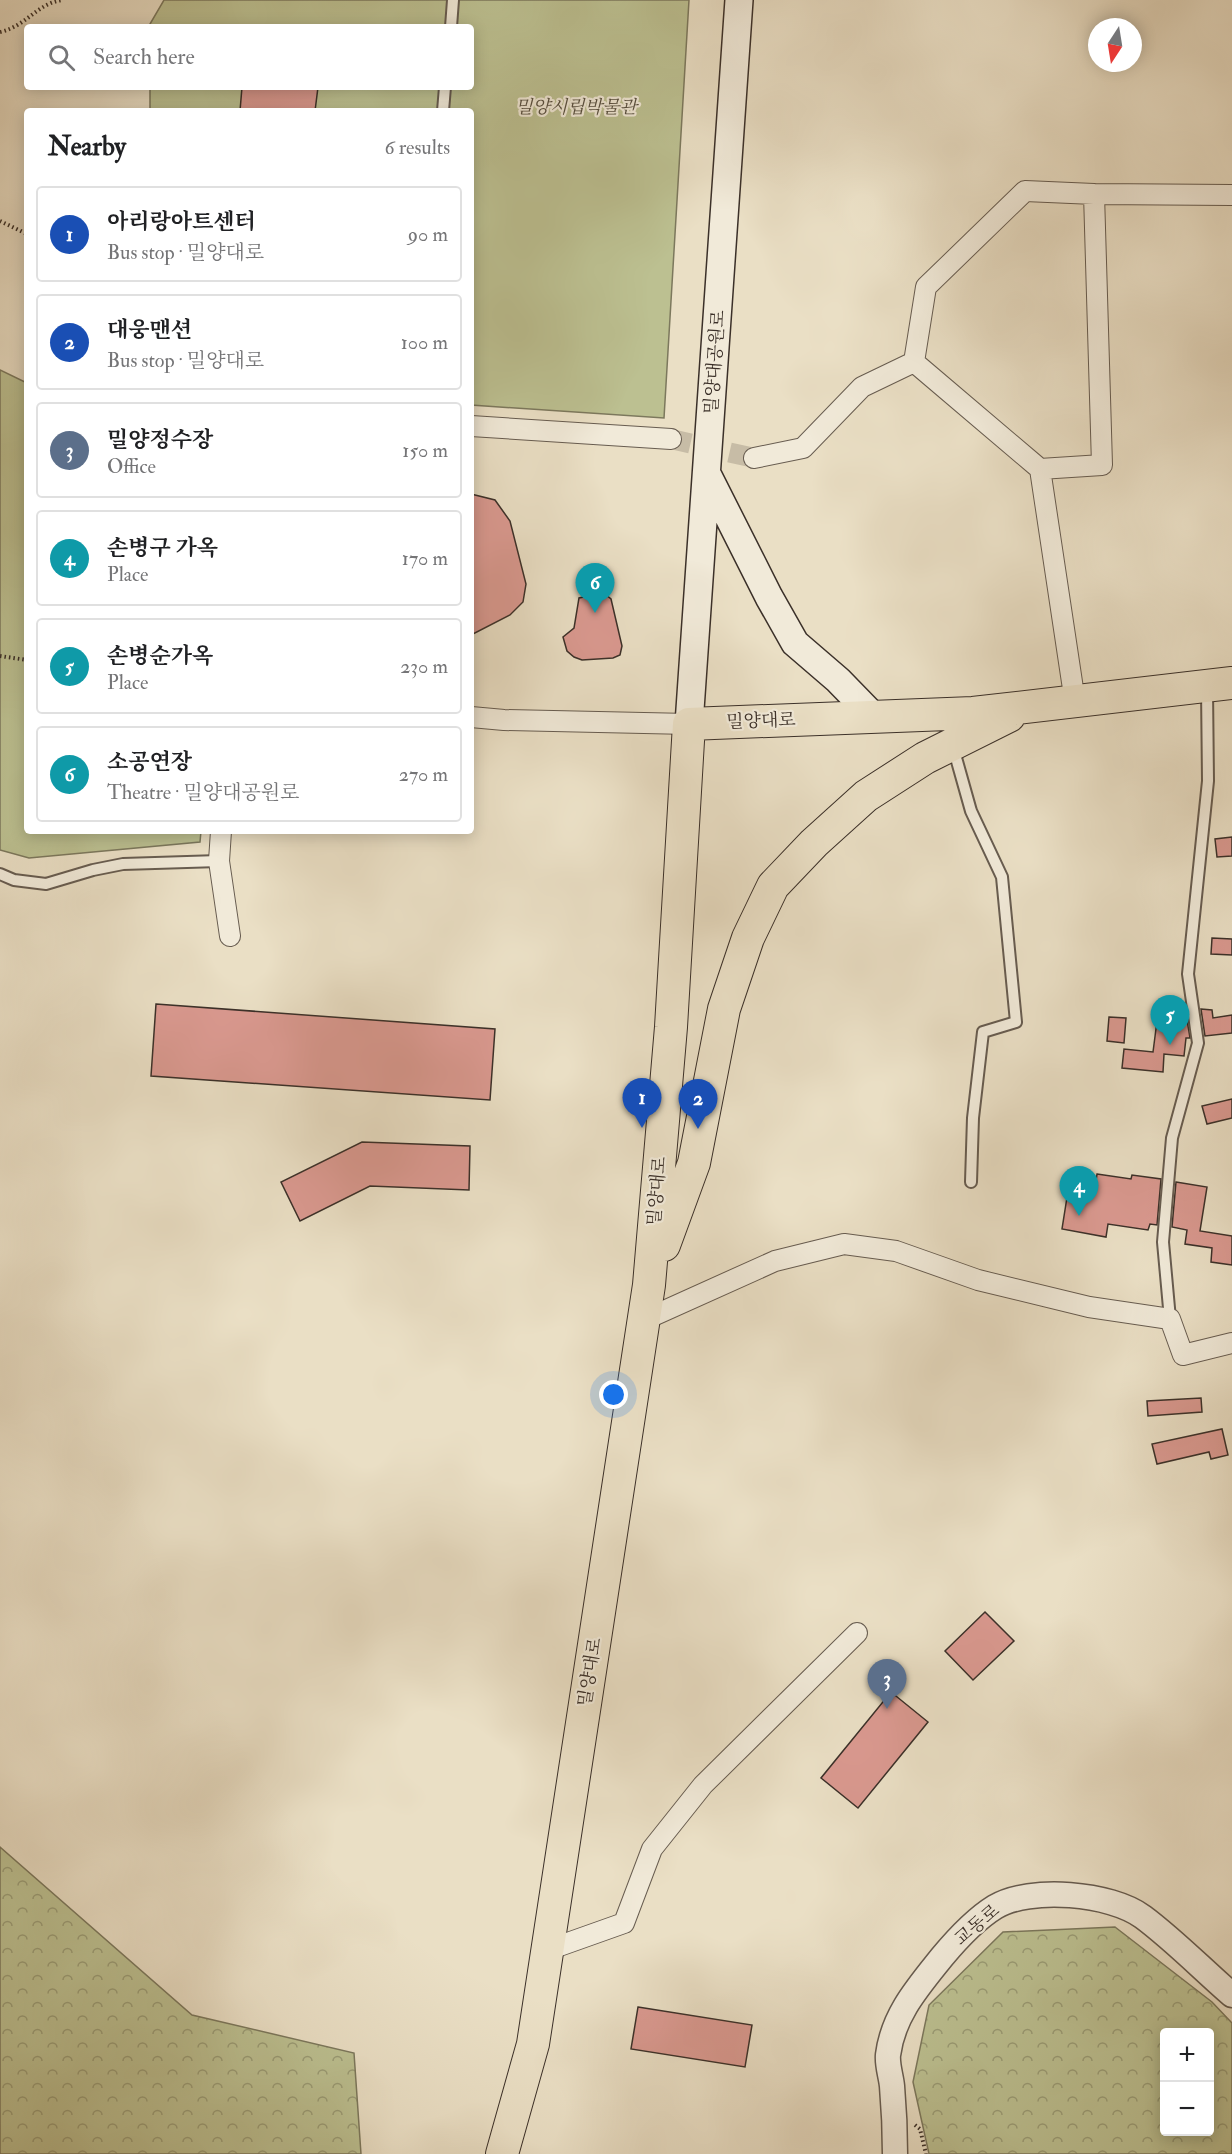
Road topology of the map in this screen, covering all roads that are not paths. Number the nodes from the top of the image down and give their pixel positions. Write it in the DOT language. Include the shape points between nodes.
graph roads {
  1 [pos="453,0"];
  2 [pos="739,0"];
  3 [pos="451,24"];
  4 [pos="445,90"];
  5 [pos="443,108"];
  6 [pos="1094,194"];
  7 [pos="1232,195"];
  8 [pos="914,362"];
  9 [pos="474,426"];
  10 [pos="671,439"];
  11 [pos="754,458"];
  12 [pos="1040,469"];
  13 [pos="707,472"];
  14 [pos="1220,685"];
  15 [pos="1075,702"];
  16 [pos="1025,707"];
  17 [pos="474,717"];
  18 [pos="874,717"];
  19 [pos="689,724"];
  20 [pos="952,744"];
  21 [pos="221,834"];
  22 [pos="219,861"];
  23 [pos="0,874"];
  24 [pos="231,936"];
  25 [pos="971,1182"];
  26 [pos="649,1285"];
  27 [pos="1170,1318"];
  28 [pos="644,1320"];
  29 [pos="1232,1344"];
  30 [pos="857,1633"];
  31 [pos="548,1950"];
  32 [pos="1232,1995"];
  33 [pos="502,2154"];
  34 [pos="895,2154"];
  1 -- 3 [label="lane"];
  2 -- 13 [label="main road, 밀양대공원로"];
  4 -- 5 [label="lane"];
  6 -- 7 [label="street"];
  6 -- 8 [label="street" via="1025,191 926,287"];
  6 -- 12 [label="street" via="1102,465"];
  8 -- 11 [label="street" via="862,387 803,448"];
  8 -- 12 [label="street"];
  9 -- 10 [label="street"];
  12 -- 15 [label="street"];
  13 -- 18 [label="main road" via="795,644"];
  13 -- 19 [label="main road, 밀양대공원로"];
  14 -- 15 [label="main road, 밀양대로"];
  14 -- 27 [label="lane" via="1188,974 1198,1043 1172,1138 1162,1242"];
  15 -- 16 [label="main road, 밀양대로"];
  16 -- 18 [label="main road, 밀양대로"];
  16 -- 20 [label="main road"];
  17 -- 19 [label="street"];
  18 -- 19 [label="main road, 밀양대로"];
  19 -- 26 [label="main road, 밀양대로" via="671,1027"];
  20 -- 25 [label="lane" via="971,811 1002,876 1016,1022 983,1032"];
  20 -- 26 [label="main road" via="866,796 773,886 748,938 724,1009 694,1163"];
  21 -- 22 [label="street"];
  22 -- 23 [label="lane" via="123,864 46,884"];
  22 -- 24 [label="street"];
  26 -- 28 [label="main road, 밀양대로"];
  27 -- 28 [label="street" via="1089,1307 978,1280 896,1251 844,1244 775,1261"];
  27 -- 29 [label="street" via="1183,1355"];
  28 -- 31 [label="main road, 밀양대로"];
  30 -- 31 [label="street" via="703,1785 652,1849 624,1923"];
  31 -- 33 [label="main road, 밀양대로" via="533,2044"];
  32 -- 34 [label="street, 교동로" via="1142,1916 1116,1903 1054,1895 1009,1900 994,1907 960,1936 915,1989 894,2027 888,2057"];
}
